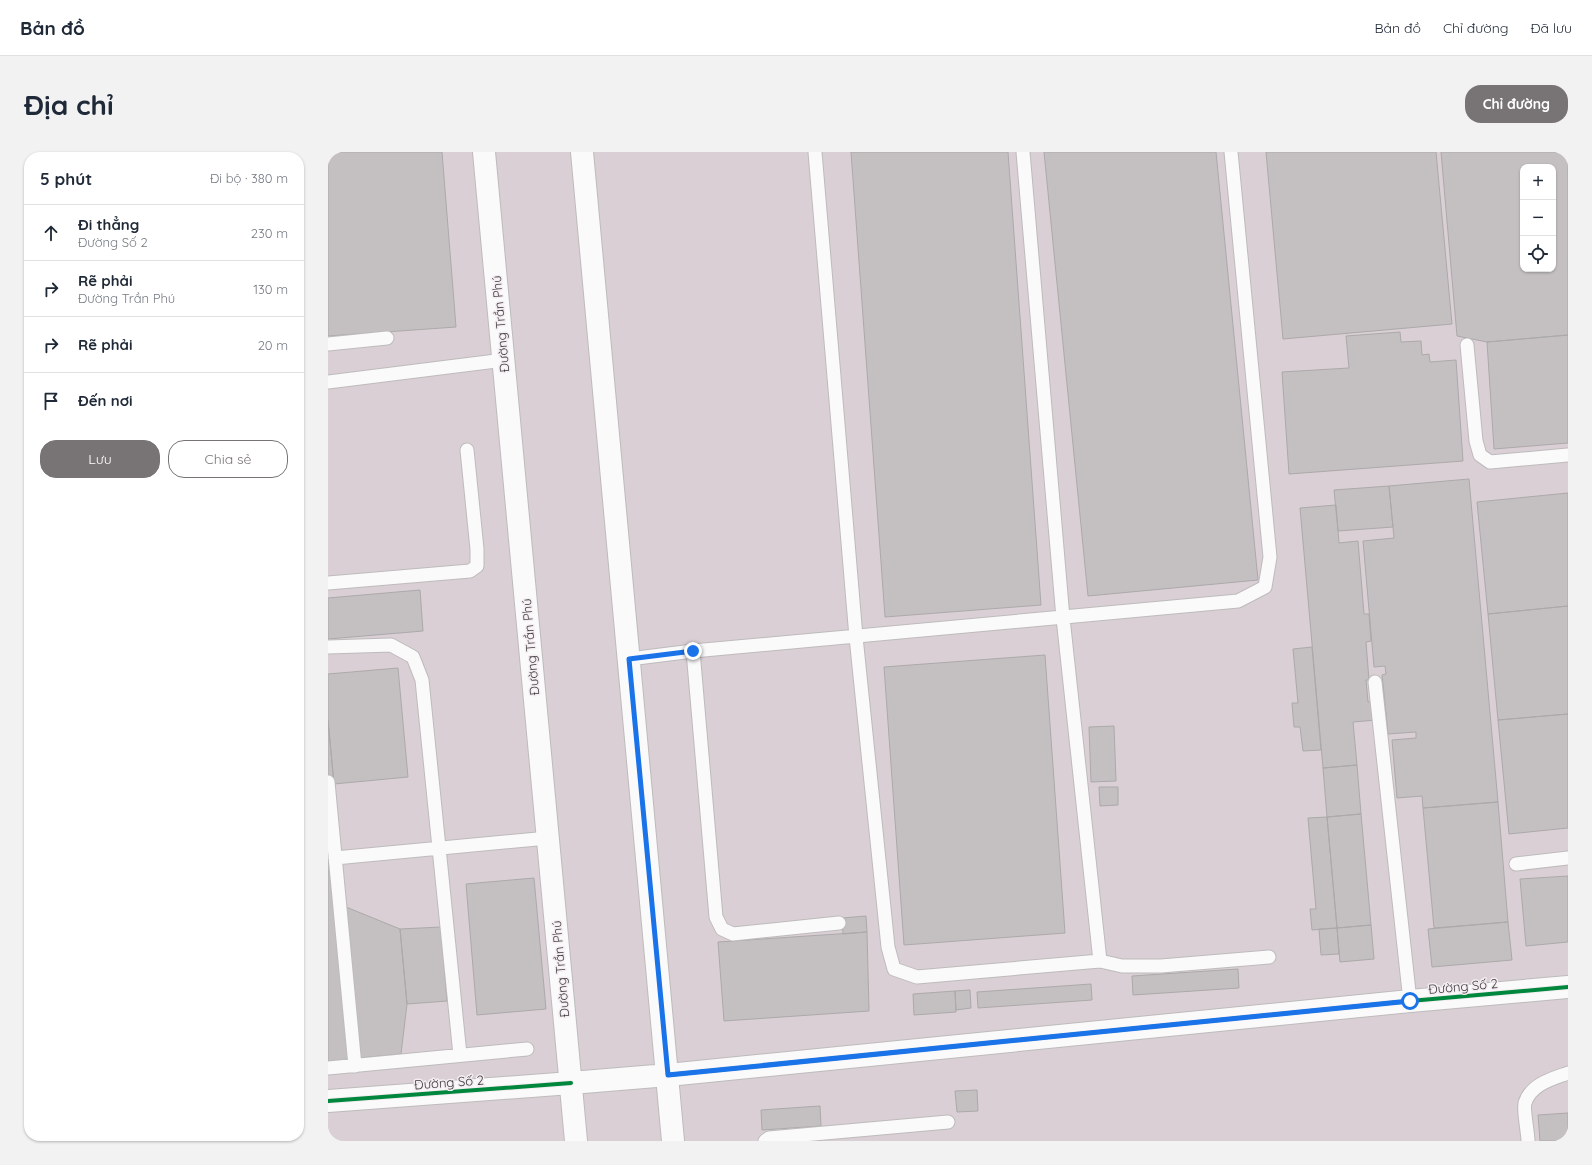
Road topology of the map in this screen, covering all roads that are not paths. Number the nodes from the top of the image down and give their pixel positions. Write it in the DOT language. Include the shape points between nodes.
graph roads {
  1 [pos="484,152"];
  2 [pos="582,152"];
  3 [pos="815,152"];
  4 [pos="1024,152"];
  5 [pos="1231,152"];
  6 [pos="387,338"];
  7 [pos="328,344"];
  8 [pos="1467,345"];
  9 [pos="504,360"];
  10 [pos="328,382"];
  11 [pos="467,450"];
  12 [pos="1568,455"];
  13 [pos="328,583"];
  14 [pos="1063,618"];
  15 [pos="856,636"];
  16 [pos="328,648"];
  17 [pos="693,651"];
  18 [pos="629,659"];
  19 [pos="1375,682"];
  20 [pos="328,782"];
  21 [pos="548,838"];
  22 [pos="440,848"];
  23 [pos="335,858"];
  24 [pos="1568,858"];
  25 [pos="1516,864"];
  26 [pos="839,923"];
  27 [pos="1269,957"];
  28 [pos="1100,961"];
  29 [pos="1568,987"];
  30 [pos="1410,1001"];
  31 [pos="527,1049"];
  32 [pos="460,1055"];
  33 [pos="355,1066"];
  34 [pos="328,1068"];
  35 [pos="1568,1073"];
  36 [pos="668,1075"];
  37 [pos="571,1083"];
  38 [pos="328,1101"];
  39 [pos="948,1122"];
  40 [pos="576,1141"];
  41 [pos="674,1141"];
  42 [pos="765,1141"];
  43 [pos="1528,1141"];
  1 -- 9 [label="main road, Đường Trần Phú"];
  2 -- 18 [label="main road"];
  3 -- 15 [label="lane"];
  4 -- 14 [label="lane"];
  5 -- 14 [label="lane" via="1270,557 1265,587 1238,601"];
  6 -- 7 [label="lane"];
  8 -- 12 [label="lane" via="1476,441 1480,455 1490,462"];
  9 -- 10 [label="lane"];
  9 -- 21 [label="main road, Đường Trần Phú"];
  11 -- 13 [label="lane" via="477,566 470,571"];
  14 -- 15 [label="lane"];
  14 -- 28 [label="lane"];
  15 -- 17 [label="lane"];
  15 -- 28 [label="lane" via="888,947 894,970 917,977"];
  16 -- 22 [label="lane" via="391,645 413,657 422,680"];
  17 -- 18 [label="lane"];
  17 -- 26 [label="lane" via="716,917 722,929 733,934"];
  18 -- 36 [label="main road"];
  19 -- 30 [label="lane"];
  20 -- 23 [label="lane"];
  21 -- 22 [label="lane"];
  21 -- 37 [label="main road, Đường Trần Phú"];
  22 -- 23 [label="lane"];
  22 -- 32 [label="lane"];
  23 -- 33 [label="lane"];
  24 -- 25 [label="lane"];
  27 -- 28 [label="lane" via="1161,966 1122,966"];
  29 -- 30 [label="main road, Đường Số 2"];
  30 -- 36 [label="main road, Đường Số 2"];
  31 -- 32 [label="lane"];
  32 -- 33 [label="lane"];
  33 -- 34 [label="lane"];
  35 -- 43 [label="lane" via="1542,1082 1532,1092 1525,1104"];
  36 -- 37 [label="main road, Đường Số 2"];
  36 -- 41 [label="main road"];
  37 -- 38 [label="main road, Đường Số 2"];
  37 -- 40 [label="main road, Đường Trần Phú"];
  39 -- 42 [label="lane" via="769,1138"];
}
